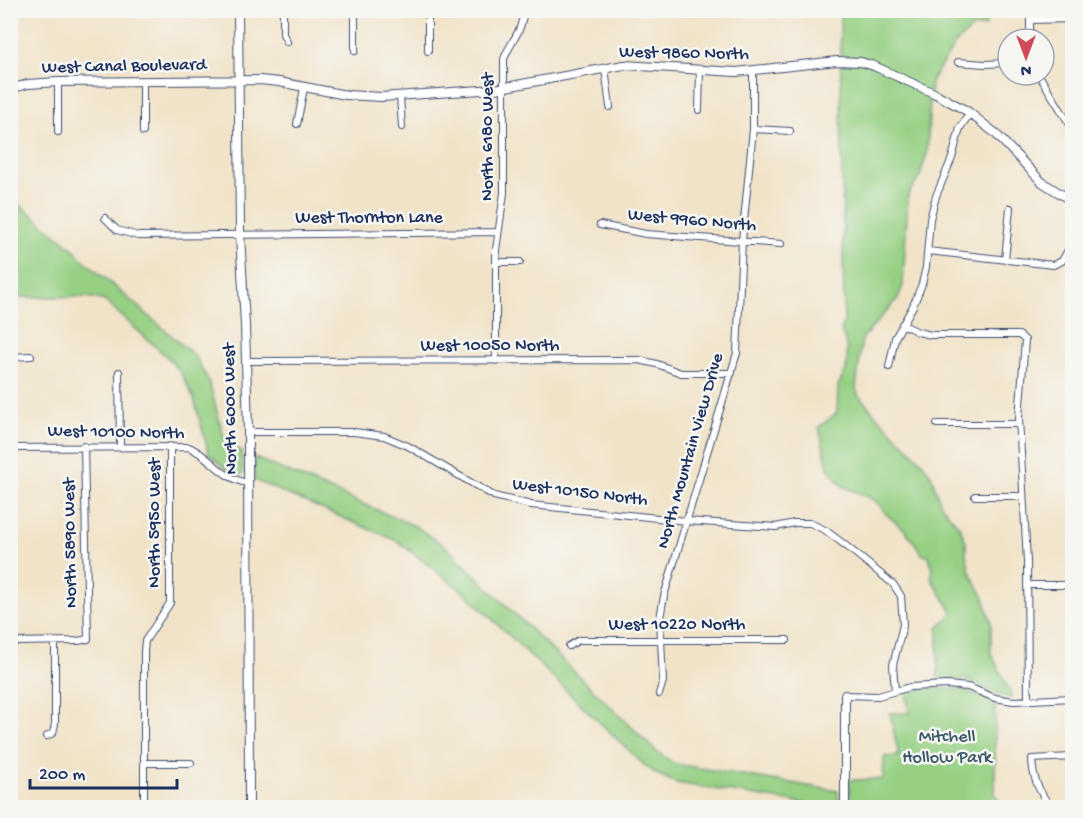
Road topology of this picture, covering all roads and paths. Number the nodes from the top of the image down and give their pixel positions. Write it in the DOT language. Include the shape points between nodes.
graph roads {
  1 [pos="238,10"];
  2 [pos="283,10"];
  3 [pos="355,10"];
  4 [pos="428,10"];
  5 [pos="523,10"];
  6 [pos="1030,10"];
  7 [pos="1072,19"];
  8 [pos="1030,20"];
  9 [pos="1030,27"];
  10 [pos="287,42"];
  11 [pos="355,51"];
  12 [pos="428,51"];
  13 [pos="958,63"];
  14 [pos="996,64"];
  15 [pos="605,69"];
  16 [pos="700,70"];
  17 [pos="753,70"];
  18 [pos="238,80"];
  19 [pos="58,82"];
  20 [pos="143,82"];
  21 [pos="503,87"];
  22 [pos="1046,87"];
  23 [pos="304,88"];
  24 [pos="10,89"];
  25 [pos="400,96"];
  26 [pos="610,107"];
  27 [pos="699,110"];
  28 [pos="970,113"];
  29 [pos="297,124"];
  30 [pos="402,128"];
  31 [pos="1072,128"];
  32 [pos="753,129"];
  33 [pos="790,131"];
  34 [pos="58,132"];
  35 [pos="143,132"];
  36 [pos="1072,201"];
  37 [pos="1010,208"];
  38 [pos="105,218"];
  39 [pos="600,225"];
  40 [pos="498,232"];
  41 [pos="240,234"];
  42 [pos="742,241"];
  43 [pos="1072,243"];
  44 [pos="781,244"];
  45 [pos="928,251"];
  46 [pos="1005,260"];
  47 [pos="496,262"];
  48 [pos="520,262"];
  49 [pos="902,324"];
  50 [pos="31,356"];
  51 [pos="10,357"];
  52 [pos="246,361"];
  53 [pos="496,361"];
  54 [pos="889,368"];
  55 [pos="119,372"];
  56 [pos="732,373"];
  57 [pos="937,424"];
  58 [pos="1019,424"];
  59 [pos="248,432"];
  60 [pos="120,446"];
  61 [pos="10,447"];
  62 [pos="84,447"];
  63 [pos="170,447"];
  64 [pos="247,483"];
  65 [pos="975,496"];
  66 [pos="1023,496"];
  67 [pos="687,520"];
  68 [pos="1027,585"];
  69 [pos="1072,585"];
  70 [pos="787,640"];
  71 [pos="662,641"];
  72 [pos="10,642"];
  73 [pos="55,642"];
  74 [pos="569,646"];
  75 [pos="895,691"];
  76 [pos="659,694"];
  77 [pos="844,695"];
  78 [pos="1072,698"];
  79 [pos="1028,701"];
  80 [pos="47,736"];
  81 [pos="1072,757"];
  82 [pos="145,763"];
  83 [pos="191,763"];
  84 [pos="144,807"];
  85 [pos="249,807"];
  86 [pos="845,807"];
  87 [pos="1051,807"];
  1 -- 18 [label="street, North 6000 West"];
  2 -- 10 [label="street"];
  3 -- 11 [label="street"];
  4 -- 12 [label="street"];
  5 -- 21 [label="street, North 6180 West" via="521,28 504,59"];
  6 -- 8 [label="street"];
  7 -- 8 [label="street"];
  8 -- 9 [label="street"];
  13 -- 14 [label="street"];
  15 -- 16 [label="street, West 9860 North" via="624,65"];
  15 -- 21 [label="street, West 9860 North"];
  15 -- 26 [label="street"];
  16 -- 17 [label="street, West 9860 North"];
  16 -- 27 [label="street"];
  17 -- 28 [label="street, West 9860 North" via="855,61 874,66"];
  17 -- 32 [label="street, North Mountain View Drive"];
  18 -- 20 [label="street, West Canal Boulevard"];
  18 -- 23 [label="street"];
  18 -- 41 [label="street, North 6000 West"];
  19 -- 20 [label="street, West Canal Boulevard"];
  19 -- 24 [label="street, West Canal Boulevard"];
  19 -- 34 [label="street"];
  20 -- 35 [label="street"];
  21 -- 25 [label="street, West 9860 North"];
  21 -- 40 [label="street, North 6180 West" via="504,193"];
  22 -- 31 [label="street"];
  23 -- 25 [label="street" via="363,98"];
  23 -- 29 [label="street"];
  25 -- 30 [label="street"];
  28 -- 36 [label="street, West 9860 North" via="1042,182"];
  28 -- 45 [label="street" via="960,128 936,196"];
  32 -- 33 [label="street"];
  32 -- 42 [label="street, North Mountain View Drive"];
  37 -- 46 [label="street"];
  38 -- 41 [label="street" via="117,230 138,236"];
  39 -- 42 [label="street, West 9960 North" via="646,234"];
  40 -- 41 [label="street, West Thornton Lane"];
  40 -- 47 [label="street, North 6180 West"];
  41 -- 52 [label="street, North 6000 West"];
  42 -- 44 [label="street, West 9960 North"];
  42 -- 56 [label="street, North Mountain View Drive" via="737,353"];
  43 -- 46 [label="street" via="1056,264"];
  45 -- 46 [label="street"];
  45 -- 49 [label="street" via="920,292"];
  47 -- 48 [label="street"];
  47 -- 53 [label="street, North 6180 West"];
  49 -- 54 [label="street" via="893,343"];
  49 -- 58 [label="street" via="931,335 1023,337 1026,344"];
  50 -- 51 [label="street"];
  52 -- 53 [label="street, West 10050 North"];
  52 -- 59 [label="street, North 6000 West"];
  53 -- 56 [label="street, West 10050 North" via="639,360 681,373"];
  55 -- 60 [label="street"];
  56 -- 67 [label="street, North Mountain View Drive"];
  57 -- 58 [label="street"];
  58 -- 66 [label="street"];
  59 -- 64 [label="street, North 6000 West"];
  59 -- 67 [label="street, West 10150 North" via="354,432 384,436 494,496 531,505"];
  60 -- 62 [label="street, West 10100 North"];
  60 -- 63 [label="street, West 10100 North"];
  61 -- 62 [label="street, West 10100 North"];
  62 -- 73 [label="street, North 5890 West" via="88,639"];
  63 -- 64 [label="street, West 10100 North" via="189,447 201,452 225,475"];
  63 -- 82 [label="street, North 5950 West" via="170,603 145,641"];
  64 -- 85 [label="street, North 6000 West"];
  65 -- 66 [label="street"];
  66 -- 68 [label="street"];
  67 -- 71 [label="street, North Mountain View Drive" via="664,596 660,618"];
  67 -- 75 [label="street, West 10150 North" via="776,526 810,524 845,545 892,584 901,597 903,625 892,664"];
  68 -- 69 [label="street"];
  68 -- 79 [label="street"];
  70 -- 71 [label="street, West 10220 North"];
  71 -- 74 [label="street, West 10220 North" via="579,640"];
  71 -- 76 [label="street, North Mountain View Drive" via="663,681"];
  72 -- 73 [label="street"];
  73 -- 80 [label="street" via="55,724 53,733"];
  75 -- 77 [label="street" via="878,696"];
  75 -- 79 [label="street" via="947,684 1007,701"];
  77 -- 86 [label="street"];
  78 -- 79 [label="street"];
  81 -- 87 [label="street" via="1032,759 1037,789"];
  82 -- 83 [label="street"];
  82 -- 84 [label="street, North 5950 West"];
}
